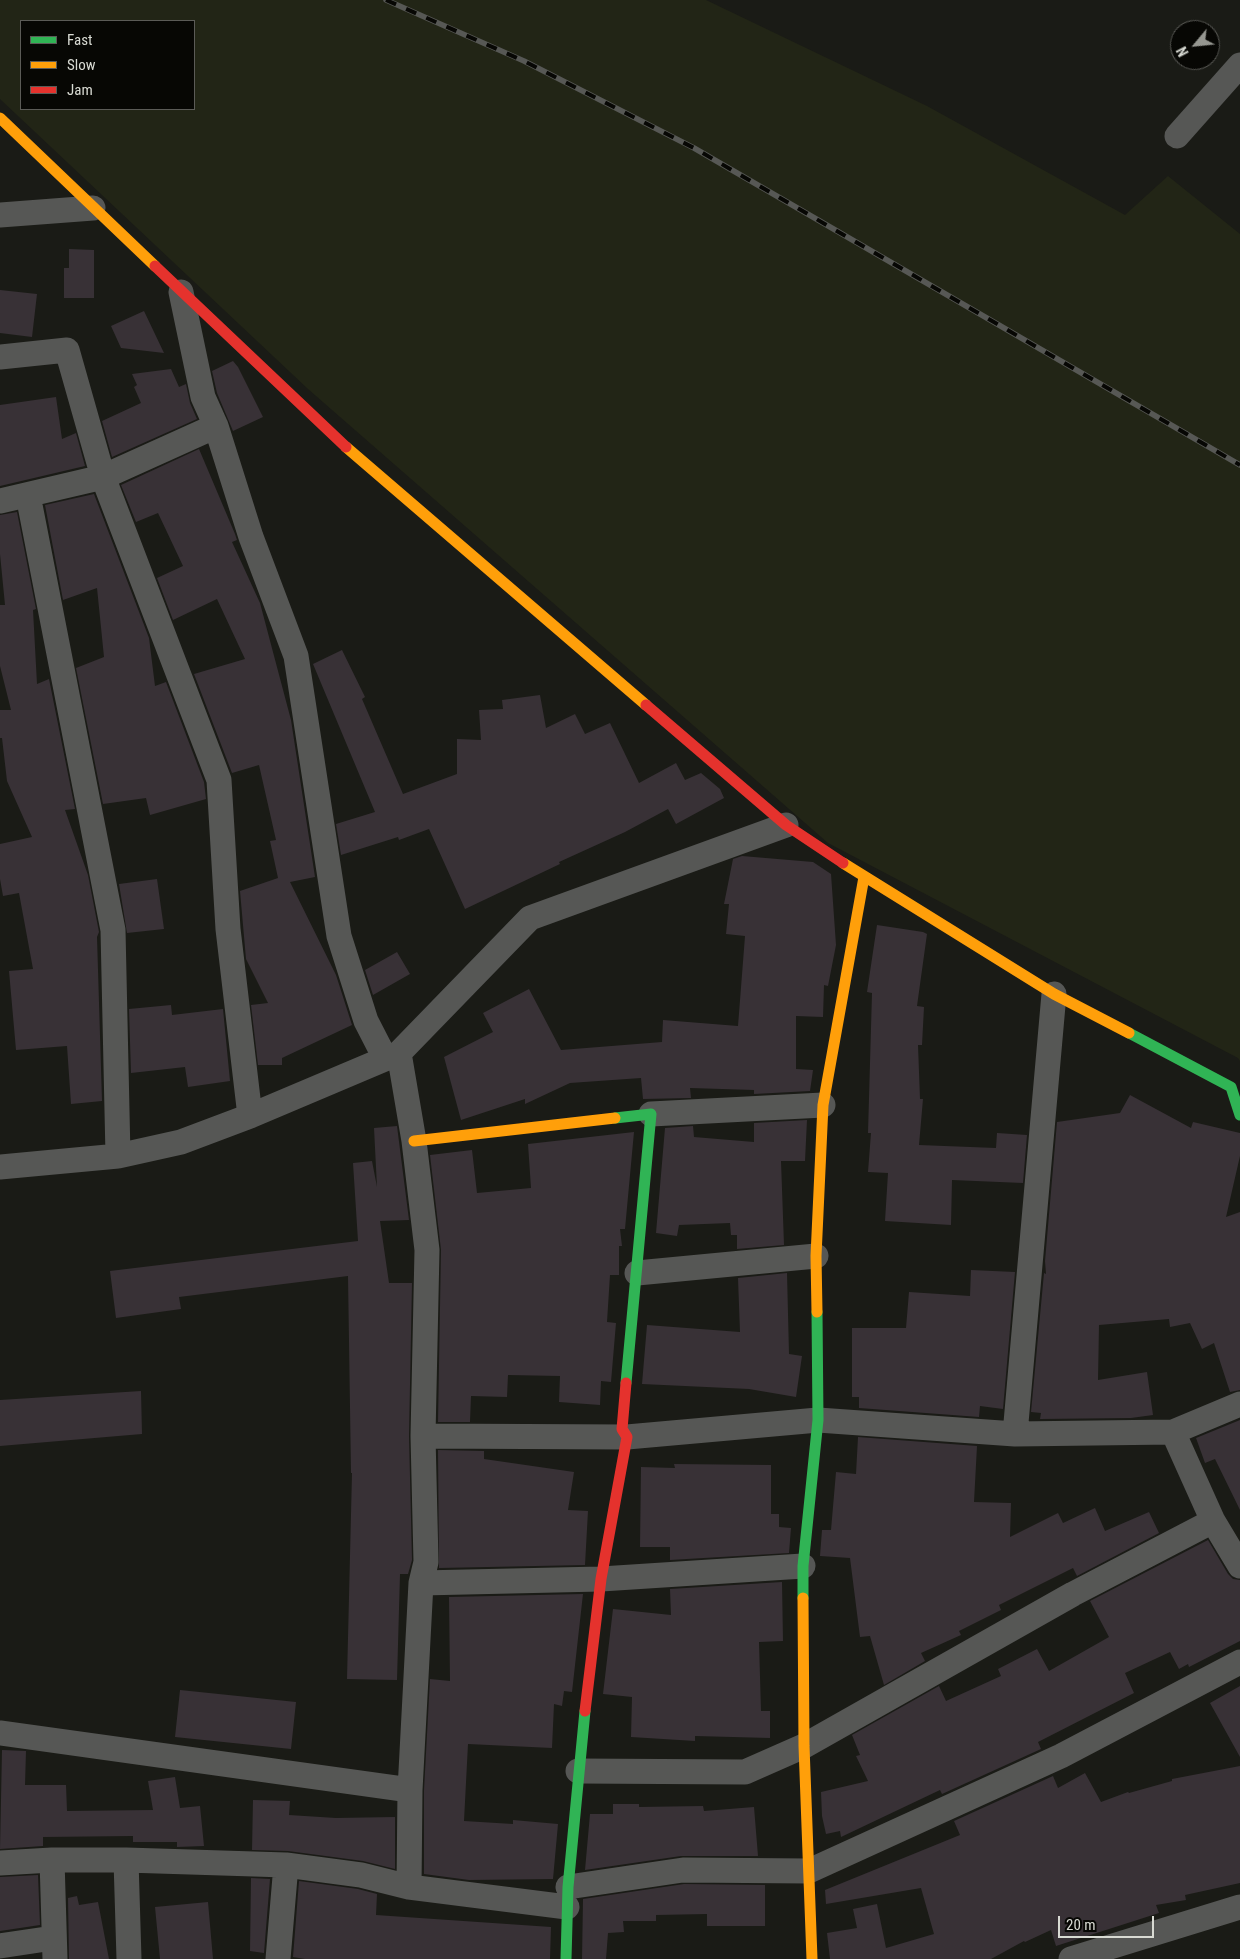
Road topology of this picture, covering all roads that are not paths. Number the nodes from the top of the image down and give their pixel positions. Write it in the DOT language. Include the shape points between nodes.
graph roads {
  1 [pos="1240,65"];
  2 [pos="0,118"];
  3 [pos="1177,136"];
  4 [pos="93,208"];
  5 [pos="0,215"];
  6 [pos="182,292"];
  7 [pos="0,357"];
  8 [pos="216,426"];
  9 [pos="102,478"];
  10 [pos="28,495"];
  11 [pos="0,501"];
  12 [pos="786,825"];
  13 [pos="864,877"];
  14 [pos="1054,994"];
  15 [pos="392,1056"];
  16 [pos="823,1105"];
  17 [pos="651,1114"];
  18 [pos="1240,1115"];
  19 [pos="250,1116"];
  20 [pos="414,1141"];
  21 [pos="118,1156"];
  22 [pos="0,1167"];
  23 [pos="816,1256"];
  24 [pos="637,1273"];
  25 [pos="1240,1404"];
  26 [pos="818,1420"];
  27 [pos="1174,1432"];
  28 [pos="1015,1434"];
  29 [pos="423,1436"];
  30 [pos="627,1437"];
  31 [pos="1213,1521"];
  32 [pos="803,1566"];
  33 [pos="1240,1566"];
  34 [pos="601,1579"];
  35 [pos="421,1584"];
  36 [pos="1240,1662"];
  37 [pos="0,1733"];
  38 [pos="804,1746"];
  39 [pos="578,1771"];
  40 [pos="410,1790"];
  41 [pos="52,1860"];
  42 [pos="126,1860"];
  43 [pos="0,1863"];
  44 [pos="286,1865"];
  45 [pos="809,1871"];
  46 [pos="409,1888"];
  47 [pos="567,1897"];
  48 [pos="1240,1907"];
  49 [pos="0,1946"];
  50 [pos="54,1949"];
  51 [pos="129,1959"];
  52 [pos="278,1959"];
  53 [pos="566,1959"];
  54 [pos="812,1959"];
  55 [pos="1071,1959"];
  1 -- 3 [label="street"];
  2 -- 4 [label="street"];
  4 -- 5 [label="street"];
  4 -- 6 [label="street"];
  6 -- 8 [label="street" via="203,397"];
  6 -- 12 [label="street" via="354,455"];
  7 -- 9 [label="street" via="67,350"];
  8 -- 9 [label="street"];
  8 -- 15 [label="street" via="251,537 296,656 338,936 366,1021"];
  9 -- 10 [label="street"];
  9 -- 19 [label="street" via="219,780 228,930"];
  10 -- 11 [label="street"];
  10 -- 21 [label="street" via="113,930"];
  12 -- 13 [label="street"];
  12 -- 15 [label="street" via="530,918"];
  13 -- 14 [label="street"];
  13 -- 16 [label="street"];
  14 -- 18 [label="street" via="1231,1087"];
  14 -- 28 [label="street"];
  15 -- 19 [label="street"];
  15 -- 20 [label="street"];
  16 -- 17 [label="street"];
  16 -- 23 [label="street"];
  17 -- 20 [label="street"];
  17 -- 24 [label="street"];
  19 -- 21 [label="street" via="181,1142"];
  20 -- 29 [label="street" via="427,1250"];
  21 -- 22 [label="street"];
  23 -- 24 [label="street"];
  23 -- 26 [label="street"];
  24 -- 30 [label="street" via="622,1429"];
  25 -- 27 [label="street"];
  26 -- 28 [label="street"];
  26 -- 30 [label="street"];
  26 -- 32 [label="street"];
  27 -- 28 [label="street"];
  27 -- 31 [label="street"];
  29 -- 30 [label="street"];
  29 -- 35 [label="street" via="426,1562"];
  30 -- 34 [label="street"];
  31 -- 33 [label="street"];
  31 -- 38 [label="street" via="1073,1594"];
  32 -- 34 [label="street"];
  32 -- 38 [label="street"];
  34 -- 35 [label="street"];
  34 -- 39 [label="street"];
  35 -- 40 [label="street"];
  36 -- 45 [label="street" via="1060,1756"];
  37 -- 40 [label="street"];
  38 -- 39 [label="street" via="745,1772"];
  38 -- 45 [label="street"];
  39 -- 47 [label="street"];
  40 -- 46 [label="street"];
  41 -- 42 [label="street"];
  41 -- 43 [label="street"];
  41 -- 50 [label="street"];
  42 -- 44 [label="street"];
  42 -- 51 [label="street"];
  44 -- 46 [label="street" via="361,1875"];
  44 -- 52 [label="street"];
  45 -- 47 [label="street" via="683,1870"];
  45 -- 54 [label="street"];
  46 -- 47 [label="street"];
  47 -- 53 [label="street"];
  48 -- 55 [label="street"];
  49 -- 50 [label="street"];
}
